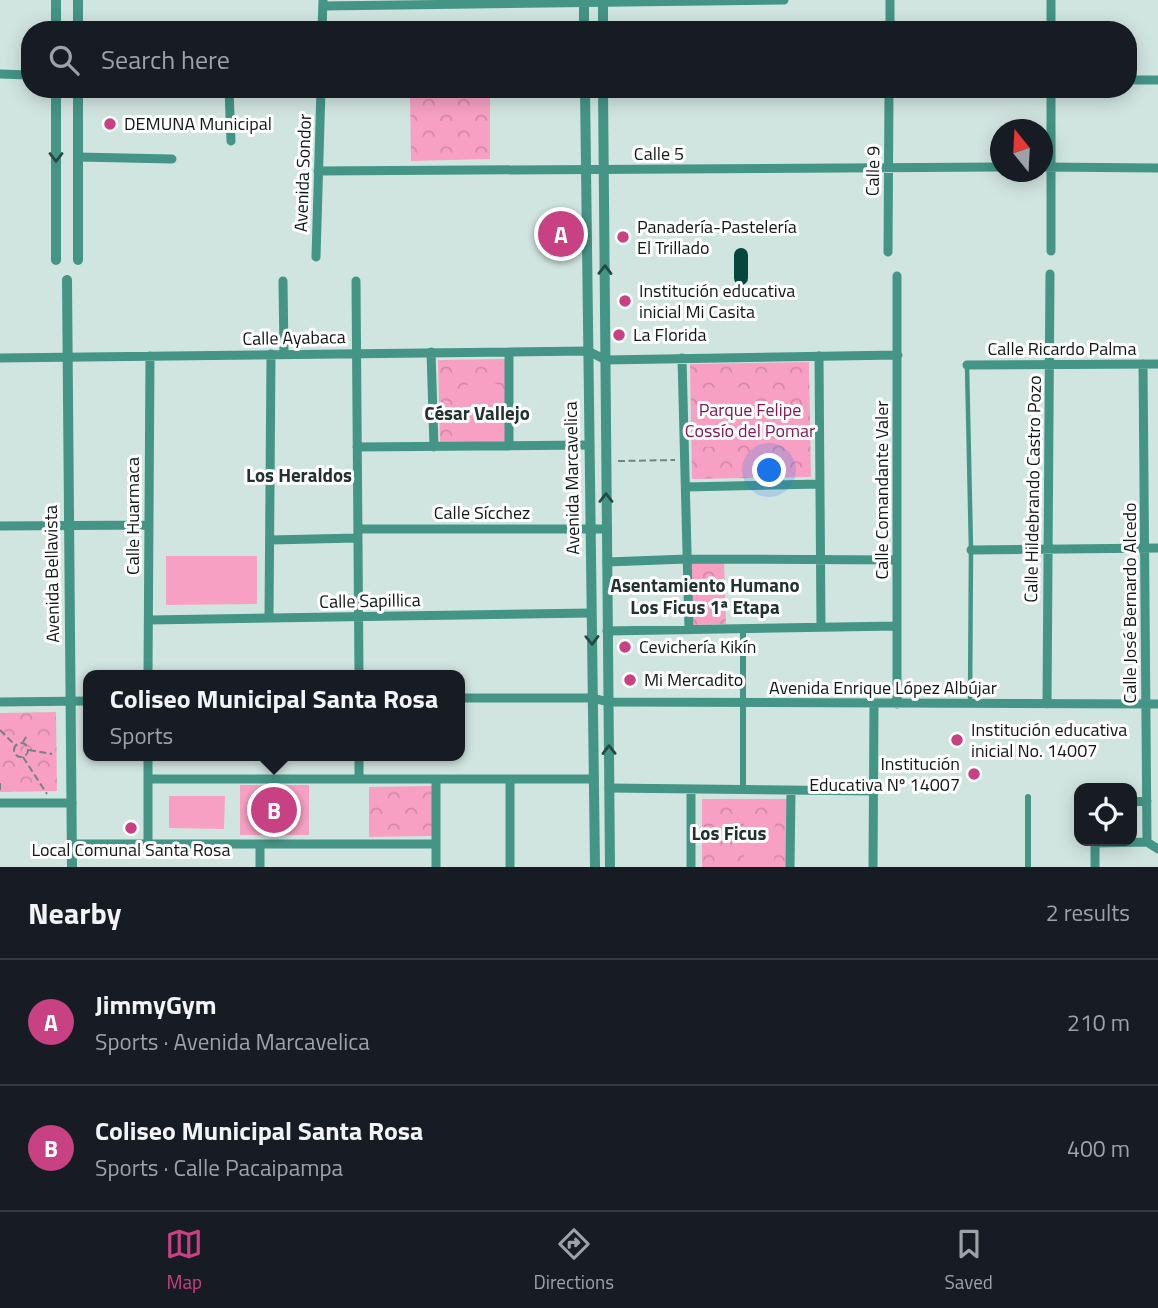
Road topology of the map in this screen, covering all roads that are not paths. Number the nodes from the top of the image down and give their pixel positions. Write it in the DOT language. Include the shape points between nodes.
graph roads {
  1 [pos="56,0"];
  2 [pos="78,0"];
  3 [pos="784,0"];
  4 [pos="890,0"];
  5 [pos="1051,0"];
  6 [pos="603,1"];
  7 [pos="692,1"];
  8 [pos="508,2"];
  9 [pos="584,2"];
  10 [pos="323,3"];
  11 [pos="56,21"];
  12 [pos="78,21"];
  13 [pos="322,21"];
  14 [pos="584,21"];
  15 [pos="603,21"];
  16 [pos="890,21"];
  17 [pos="1051,21"];
  18 [pos="0,74"];
  19 [pos="21,75"];
  20 [pos="1137,80"];
  21 [pos="1158,80"];
  22 [pos="56,98"];
  23 [pos="78,98"];
  24 [pos="229,98"];
  25 [pos="321,98"];
  26 [pos="585,98"];
  27 [pos="603,98"];
  28 [pos="889,98"];
  29 [pos="1050,98"];
  30 [pos="1049,119"];
  31 [pos="231,141"];
  32 [pos="78,157"];
  33 [pos="172,159"];
  34 [pos="990,167"];
  35 [pos="1053,167"];
  36 [pos="889,168"];
  37 [pos="1158,168"];
  38 [pos="586,170"];
  39 [pos="604,170"];
  40 [pos="318,171"];
  41 [pos="1047,182"];
  42 [pos="78,215"];
  43 [pos="56,216"];
  44 [pos="1051,251"];
  45 [pos="888,252"];
  46 [pos="741,254"];
  47 [pos="316,257"];
  48 [pos="56,260"];
  49 [pos="78,260"];
  50 [pos="1050,274"];
  51 [pos="897,276"];
  52 [pos="741,278"];
  53 [pos="67,280"];
  54 [pos="283,281"];
  55 [pos="356,281"];
  56 [pos="589,351"];
  57 [pos="431,352"];
  58 [pos="509,352"];
  59 [pos="356,353"];
  60 [pos="271,354"];
  61 [pos="284,354"];
  62 [pos="898,355"];
  63 [pos="150,356"];
  64 [pos="819,356"];
  65 [pos="67,357"];
  66 [pos="0,358"];
  67 [pos="682,358"];
  68 [pos="606,360"];
  69 [pos="1049,363"];
  70 [pos="1143,364"];
  71 [pos="1158,364"];
  72 [pos="967,365"];
  73 [pos="589,445"];
  74 [pos="434,446"];
  75 [pos="509,446"];
  76 [pos="357,447"];
  77 [pos="820,484"];
  78 [pos="686,487"];
  79 [pos="149,525"];
  80 [pos="69,526"];
  81 [pos="0,527"];
  82 [pos="591,529"];
  83 [pos="607,529"];
  84 [pos="358,533"];
  85 [pos="270,540"];
  86 [pos="1145,548"];
  87 [pos="1158,548"];
  88 [pos="1048,549"];
  89 [pos="971,550"];
  90 [pos="687,559"];
  91 [pos="821,559"];
  92 [pos="897,559"];
  93 [pos="607,562"];
  94 [pos="1145,611"];
  95 [pos="1158,611"];
  96 [pos="592,613"];
  97 [pos="359,617"];
  98 [pos="269,618"];
  99 [pos="149,620"];
  100 [pos="897,626"];
  101 [pos="821,627"];
  102 [pos="743,628"];
  103 [pos="689,629"];
  104 [pos="607,631"];
  105 [pos="148,670"];
  106 [pos="359,670"];
  107 [pos="465,698"];
  108 [pos="593,698"];
  109 [pos="71,701"];
  110 [pos="83,701"];
  111 [pos="0,702"];
  112 [pos="608,702"];
  113 [pos="742,704"];
  114 [pos="874,704"];
  115 [pos="897,704"];
  116 [pos="970,704"];
  117 [pos="1046,704"];
  118 [pos="1146,704"];
  119 [pos="1158,704"];
  120 [pos="148,761"];
  121 [pos="359,761"];
  122 [pos="148,779"];
  123 [pos="359,779"];
  124 [pos="436,779"];
  125 [pos="510,779"];
  126 [pos="594,779"];
  127 [pos="609,788"];
  128 [pos="691,790"];
  129 [pos="743,790"];
  130 [pos="790,791"];
  131 [pos="873,791"];
  132 [pos="1028,797"];
  133 [pos="1147,801"];
  134 [pos="1137,802"];
  135 [pos="0,803"];
  136 [pos="72,803"];
  137 [pos="1137,842"];
  138 [pos="1147,842"];
  139 [pos="72,844"];
  140 [pos="148,844"];
  141 [pos="260,844"];
  142 [pos="436,844"];
  143 [pos="1095,846"];
  144 [pos="1158,849"];
  145 [pos="72,867"];
  146 [pos="260,867"];
  147 [pos="436,867"];
  148 [pos="510,867"];
  149 [pos="595,867"];
  150 [pos="610,867"];
  151 [pos="691,867"];
  152 [pos="790,867"];
  153 [pos="873,867"];
  154 [pos="1028,867"];
  155 [pos="1095,867"];
  1 -- 11 [label="street"];
  2 -- 12 [label="street"];
  3 -- 7 [label="street"];
  4 -- 16 [label="street"];
  5 -- 17 [label="street"];
  6 -- 7 [label="street"];
  6 -- 9 [label="street"];
  6 -- 15 [label="street"];
  8 -- 9 [label="street"];
  8 -- 10 [label="street"];
  9 -- 14 [label="street"];
  10 -- 13 [label="street"];
  18 -- 19 [label="street"];
  20 -- 21 [label="street"];
  22 -- 43 [label="street, one-way"];
  23 -- 32 [label="street"];
  24 -- 31 [label="street"];
  25 -- 40 [label="street, Avenida Sondor"];
  26 -- 38 [label="street, Avenida Marcavelica"];
  27 -- 39 [label="street, Avenida Marcavelica"];
  28 -- 36 [label="street, Calle 9"];
  29 -- 30 [label="street"];
  32 -- 33 [label="street"];
  32 -- 42 [label="street"];
  34 -- 36 [label="street, Calle 5"];
  35 -- 37 [label="street"];
  36 -- 39 [label="street, Calle 5"];
  36 -- 45 [label="street, Calle 9"];
  38 -- 39 [label="street, Calle 5"];
  38 -- 40 [label="street, Calle 5"];
  38 -- 56 [label="street, Avenida Marcavelica"];
  68 -- 39 [label="street, Avenida Marcavelica, one-way"];
  40 -- 47 [label="street, Avenida Sondor"];
  41 -- 44 [label="street"];
  42 -- 43 [label="street"];
  42 -- 49 [label="street"];
  43 -- 48 [label="street"];
  46 -- 52 [label="main road"];
  50 -- 69 [label="street, Calle Hildebrando Castro Pozo"];
  51 -- 62 [label="street, Calle Comandante Valer"];
  53 -- 65 [label="street, Avenida Bellavista"];
  54 -- 61 [label="street"];
  55 -- 59 [label="street"];
  56 -- 58 [label="street, Calle Ayabaca"];
  56 -- 68 [label="street"];
  56 -- 73 [label="street, Avenida Marcavelica"];
  57 -- 58 [label="street, Calle Ayabaca"];
  57 -- 59 [label="street, Calle Ayabaca"];
  57 -- 74 [label="street"];
  58 -- 75 [label="street"];
  59 -- 61 [label="street, Calle Ayabaca"];
  59 -- 76 [label="street"];
  60 -- 61 [label="street, Calle Ayabaca"];
  60 -- 63 [label="street, Calle Ayabaca"];
  60 -- 85 [label="street"];
  62 -- 64 [label="street"];
  62 -- 92 [label="street, Calle Comandante Valer"];
  63 -- 65 [label="street, Calle Ayabaca"];
  63 -- 79 [label="street, Calle Huarmaca"];
  64 -- 67 [label="street"];
  64 -- 77 [label="street"];
  65 -- 66 [label="street, Calle Ayabaca"];
  65 -- 80 [label="street, Avenida Bellavista"];
  67 -- 68 [label="street"];
  67 -- 78 [label="street"];
  83 -- 68 [label="street, Avenida Marcavelica, one-way"];
  69 -- 70 [label="street, Calle Ricardo Palma"];
  69 -- 72 [label="street, Calle Ricardo Palma"];
  69 -- 88 [label="street, Calle Hildebrando Castro Pozo"];
  70 -- 71 [label="street, Calle Ricardo Palma"];
  70 -- 86 [label="street, Calle José Bernardo Alcedo"];
  72 -- 89 [label="lane"];
  73 -- 75 [label="street"];
  73 -- 82 [label="street, Avenida Marcavelica"];
  74 -- 75 [label="street"];
  74 -- 76 [label="street"];
  76 -- 84 [label="street"];
  77 -- 78 [label="street"];
  77 -- 91 [label="street"];
  78 -- 90 [label="street"];
  79 -- 80 [label="street"];
  79 -- 99 [label="street, Calle Huarmaca"];
  80 -- 81 [label="street"];
  80 -- 109 [label="street, Avenida Bellavista"];
  82 -- 83 [label="street, Calle Sícchez"];
  82 -- 84 [label="street, Calle Sícchez"];
  82 -- 96 [label="street, Avenida Marcavelica"];
  83 -- 93 [label="street, Avenida Marcavelica"];
  84 -- 85 [label="street, Calle Sícchez"];
  84 -- 97 [label="street"];
  85 -- 98 [label="street"];
  86 -- 87 [label="street"];
  86 -- 88 [label="street"];
  86 -- 94 [label="street, Calle José Bernardo Alcedo"];
  88 -- 89 [label="street"];
  88 -- 117 [label="street, Calle Hildebrando Castro Pozo"];
  89 -- 116 [label="lane"];
  90 -- 91 [label="street"];
  90 -- 93 [label="street"];
  90 -- 103 [label="street"];
  91 -- 92 [label="street"];
  91 -- 101 [label="street"];
  92 -- 100 [label="street, Calle Comandante Valer"];
  93 -- 104 [label="street, Avenida Marcavelica"];
  94 -- 95 [label="street"];
  94 -- 118 [label="street, Calle José Bernardo Alcedo"];
  96 -- 97 [label="street, Calle Sapillica"];
  96 -- 108 [label="street, Avenida Marcavelica, one-way"];
  97 -- 98 [label="street, Calle Sapillica"];
  97 -- 106 [label="street"];
  98 -- 99 [label="street, Calle Sapillica"];
  99 -- 105 [label="street, Calle Huarmaca"];
  100 -- 101 [label="street"];
  100 -- 115 [label="street, Calle Comandante Valer"];
  101 -- 102 [label="street"];
  102 -- 103 [label="street"];
  102 -- 113 [label="street"];
  103 -- 104 [label="street"];
  104 -- 112 [label="street, Avenida Marcavelica"];
  107 -- 108 [label="street, Avenida Enrique López Albújar"];
  108 -- 112 [label="street, Avenida Enrique López Albújar"];
  108 -- 126 [label="street, Avenida Marcavelica"];
  109 -- 110 [label="street"];
  109 -- 111 [label="street"];
  109 -- 136 [label="street, Avenida Bellavista"];
  112 -- 113 [label="street, Avenida Enrique López Albújar"];
  127 -- 112 [label="street, Avenida Marcavelica, one-way"];
  113 -- 114 [label="street, Avenida Enrique López Albújar"];
  113 -- 129 [label="street"];
  114 -- 115 [label="street, Avenida Enrique López Albújar"];
  114 -- 131 [label="street"];
  115 -- 116 [label="street, Avenida Enrique López Albújar"];
  116 -- 117 [label="street, Avenida Enrique López Albújar"];
  117 -- 118 [label="street, Avenida Enrique López Albújar"];
  118 -- 119 [label="street, Avenida Enrique López Albújar"];
  118 -- 133 [label="street, Calle José Bernardo Alcedo"];
  120 -- 122 [label="street"];
  121 -- 123 [label="street"];
  122 -- 123 [label="street"];
  122 -- 140 [label="street"];
  123 -- 124 [label="street"];
  124 -- 125 [label="street"];
  124 -- 142 [label="street"];
  125 -- 126 [label="street"];
  125 -- 148 [label="street"];
  126 -- 149 [label="street, Avenida Marcavelica"];
  127 -- 128 [label="street"];
  127 -- 150 [label="street, Avenida Marcavelica"];
  128 -- 129 [label="street"];
  128 -- 151 [label="street"];
  129 -- 130 [label="street"];
  130 -- 131 [label="street"];
  130 -- 152 [label="street"];
  131 -- 153 [label="street"];
  132 -- 154 [label="street"];
  133 -- 134 [label="street"];
  133 -- 138 [label="street, Calle José Bernardo Alcedo"];
  135 -- 136 [label="street"];
  136 -- 139 [label="street, Avenida Bellavista"];
  137 -- 138 [label="street"];
  138 -- 144 [label="street"];
  139 -- 140 [label="street"];
  139 -- 145 [label="street, Avenida Bellavista"];
  140 -- 141 [label="street"];
  141 -- 142 [label="street"];
  141 -- 146 [label="street"];
  142 -- 147 [label="street"];
  143 -- 155 [label="street"];
}
